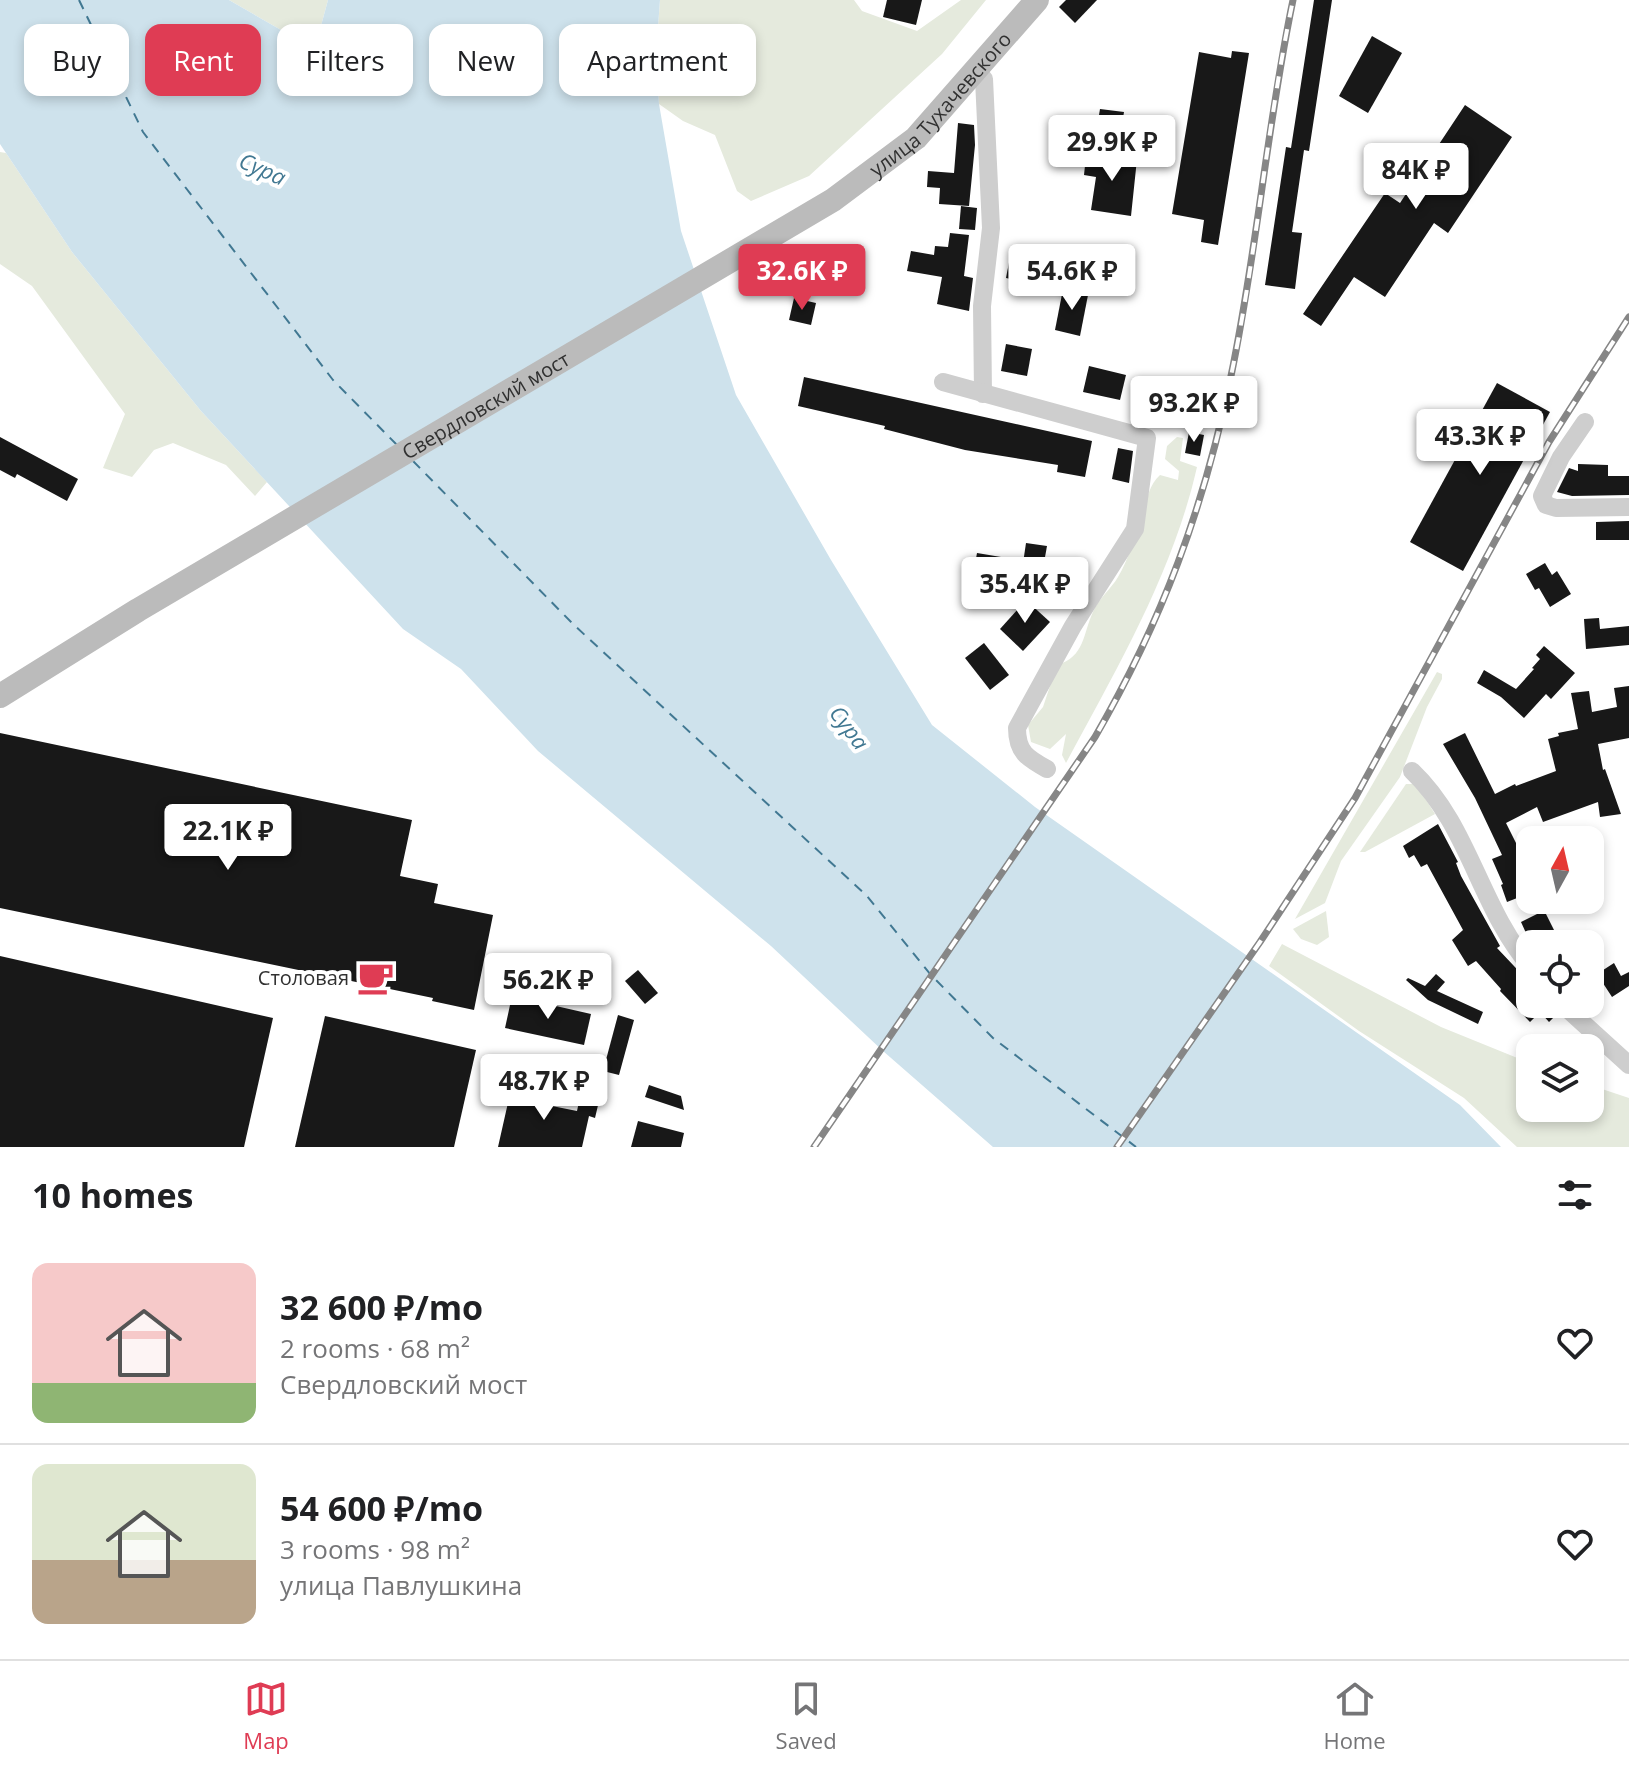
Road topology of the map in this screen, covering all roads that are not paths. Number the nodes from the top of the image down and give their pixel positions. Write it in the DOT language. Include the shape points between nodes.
graph roads {
  1 [pos="1037,0"];
  2 [pos="975,71"];
  3 [pos="833,200"];
  4 [pos="943,382"];
  5 [pos="983,394"];
  6 [pos="1585,422"];
  7 [pos="1629,507"];
  8 [pos="0,696"];
  9 [pos="1047,769"];
  10 [pos="1412,771"];
  11 [pos="1516,944"];
  12 [pos="1577,1018"];
  13 [pos="1629,1065"];
  1 -- 2 [label="main road, улица Тухачевского"];
  2 -- 3 [label="main road, улица Тухачевского" via="916,138"];
  2 -- 5 [label="street" via="984,79 991,228 982,306"];
  3 -- 8 [label="main road, Свердловский мост"];
  4 -- 5 [label="street"];
  5 -- 9 [label="street" via="1147,438 1135,529 1017,728 1024,757"];
  6 -- 7 [label="street" via="1542,496 1546,505"];
  10 -- 11 [label="street" via="1450,820"];
  12 -- 13 [label="street"];
}
